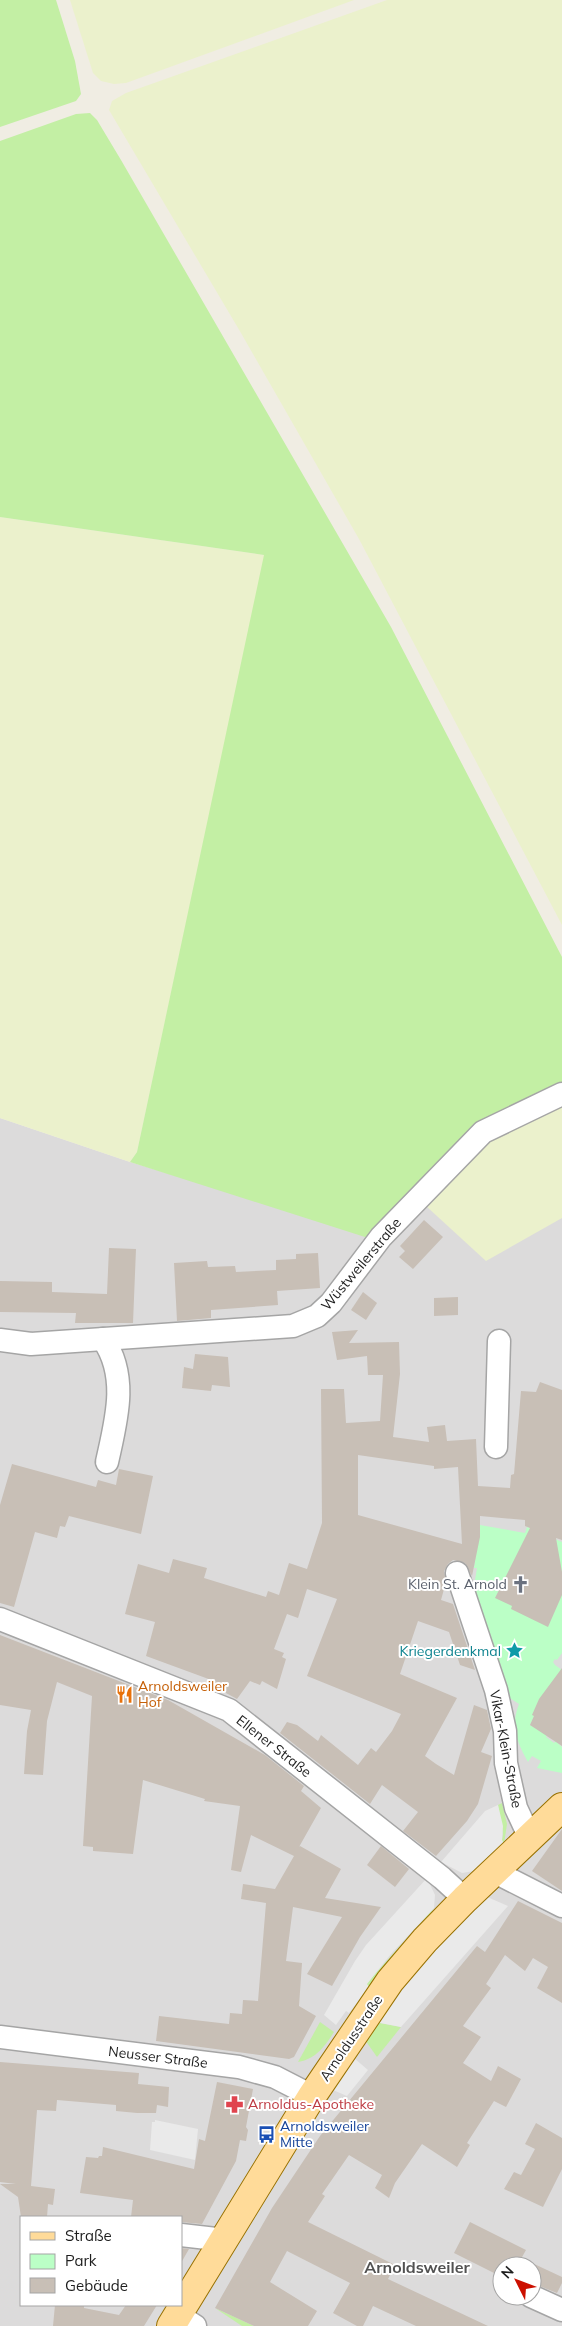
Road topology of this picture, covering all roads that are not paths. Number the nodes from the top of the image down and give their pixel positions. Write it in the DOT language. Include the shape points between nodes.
graph roads {
  1 [pos="562,1094"];
  2 [pos="103,1339"];
  3 [pos="0,1340"];
  4 [pos="499,1342"];
  5 [pos="496,1447"];
  6 [pos="106,1462"];
  7 [pos="457,1573"];
  8 [pos="0,1619"];
  9 [pos="562,1807"];
  10 [pos="530,1838"];
  11 [pos="495,1872"];
  12 [pos="465,1899"];
  13 [pos="562,1906"];
  14 [pos="0,2036"];
  15 [pos="312,2096"];
  16 [pos="182,2235"];
  17 [pos="225,2240"];
  18 [pos="542,2301"];
  19 [pos="562,2310"];
  20 [pos="181,2322"];
  1 -- 2 [label="street, Wüstweilerstraße" via="483,1132 381,1237 331,1303 317,1316 293,1326"];
  2 -- 3 [label="street, Wüstweilerstraße" via="31,1344"];
  2 -- 6 [label="street" via="117,1370 120,1400"];
  4 -- 5 [label="street"];
  7 -- 10 [label="street, Vikar-Klein-Straße" via="496,1690 516,1808"];
  8 -- 12 [label="street, Ellener Straße" via="229,1710"];
  9 -- 10 [label="main road, Arnoldusstraße"];
  10 -- 11 [label="main road, Arnoldusstraße"];
  11 -- 12 [label="main road, Arnoldusstraße"];
  11 -- 13 [label="street"];
  12 -- 15 [label="main road, Arnoldusstraße" via="390,1981"];
  14 -- 15 [label="street, Neusser Straße" via="239,2068 275,2077"];
  15 -- 17 [label="main road, Arnoldusstraße"];
  16 -- 17 [label="street"];
  17 -- 20 [label="main road, Arnoldusstraße"];
  18 -- 19 [label="street"];
}
